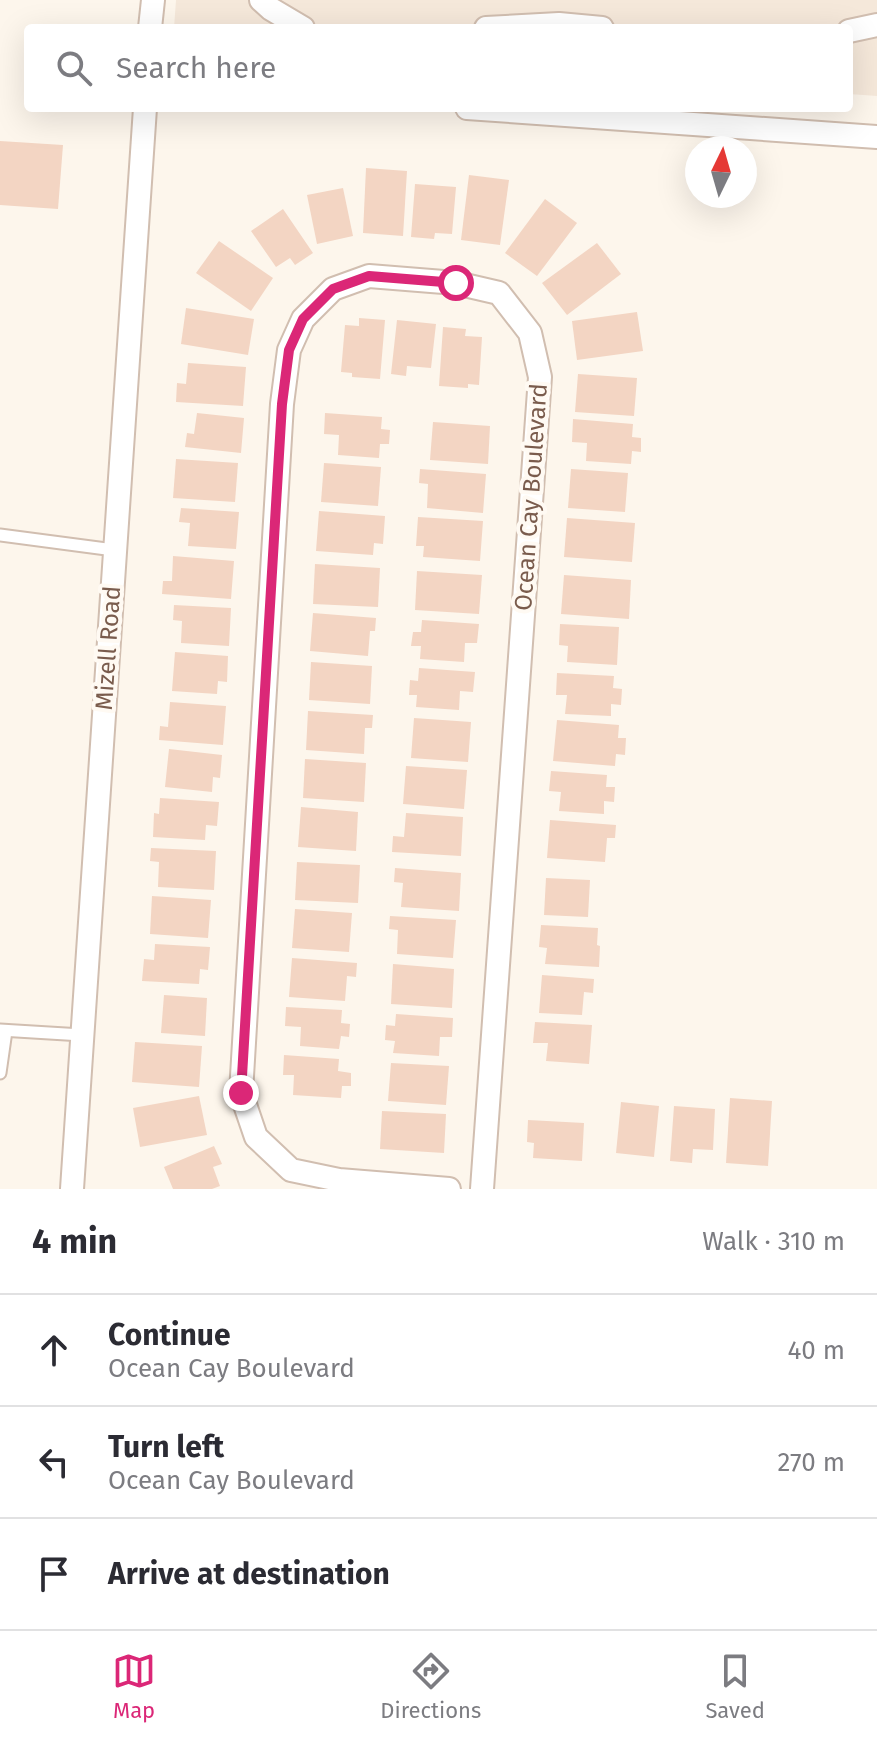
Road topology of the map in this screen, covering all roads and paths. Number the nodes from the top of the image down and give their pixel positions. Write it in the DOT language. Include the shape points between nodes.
graph roads {
  1 [pos="153,0"];
  2 [pos="261,0"];
  3 [pos="150,24"];
  4 [pos="296,24"];
  5 [pos="877,25"];
  6 [pos="853,30"];
  7 [pos="145,112"];
  8 [pos="524,112"];
  9 [pos="877,137"];
  10 [pos="0,535"];
  11 [pos="114,550"];
  12 [pos="3,1030"];
  13 [pos="82,1035"];
  14 [pos="0,1073"];
  15 [pos="72,1189"];
  16 [pos="449,1189"];
  17 [pos="482,1189"];
  1 -- 3 [label="street"];
  2 -- 4 [label="street"];
  5 -- 6 [label="street"];
  7 -- 11 [label="street, Mizell Road"];
  8 -- 9 [label="street"];
  10 -- 11 [label="lane"];
  11 -- 13 [label="street, Mizell Road"];
  12 -- 13 [label="lane"];
  12 -- 14 [label="lane"];
  13 -- 15 [label="street, Mizell Road"];
  16 -- 17 [label="street, Ocean Cay Boulevard" via="339,1180 291,1170 256,1137 241,1093 289,350 303,319 333,289 369,276 456,283 499,293 530,333 540,377"];
}
